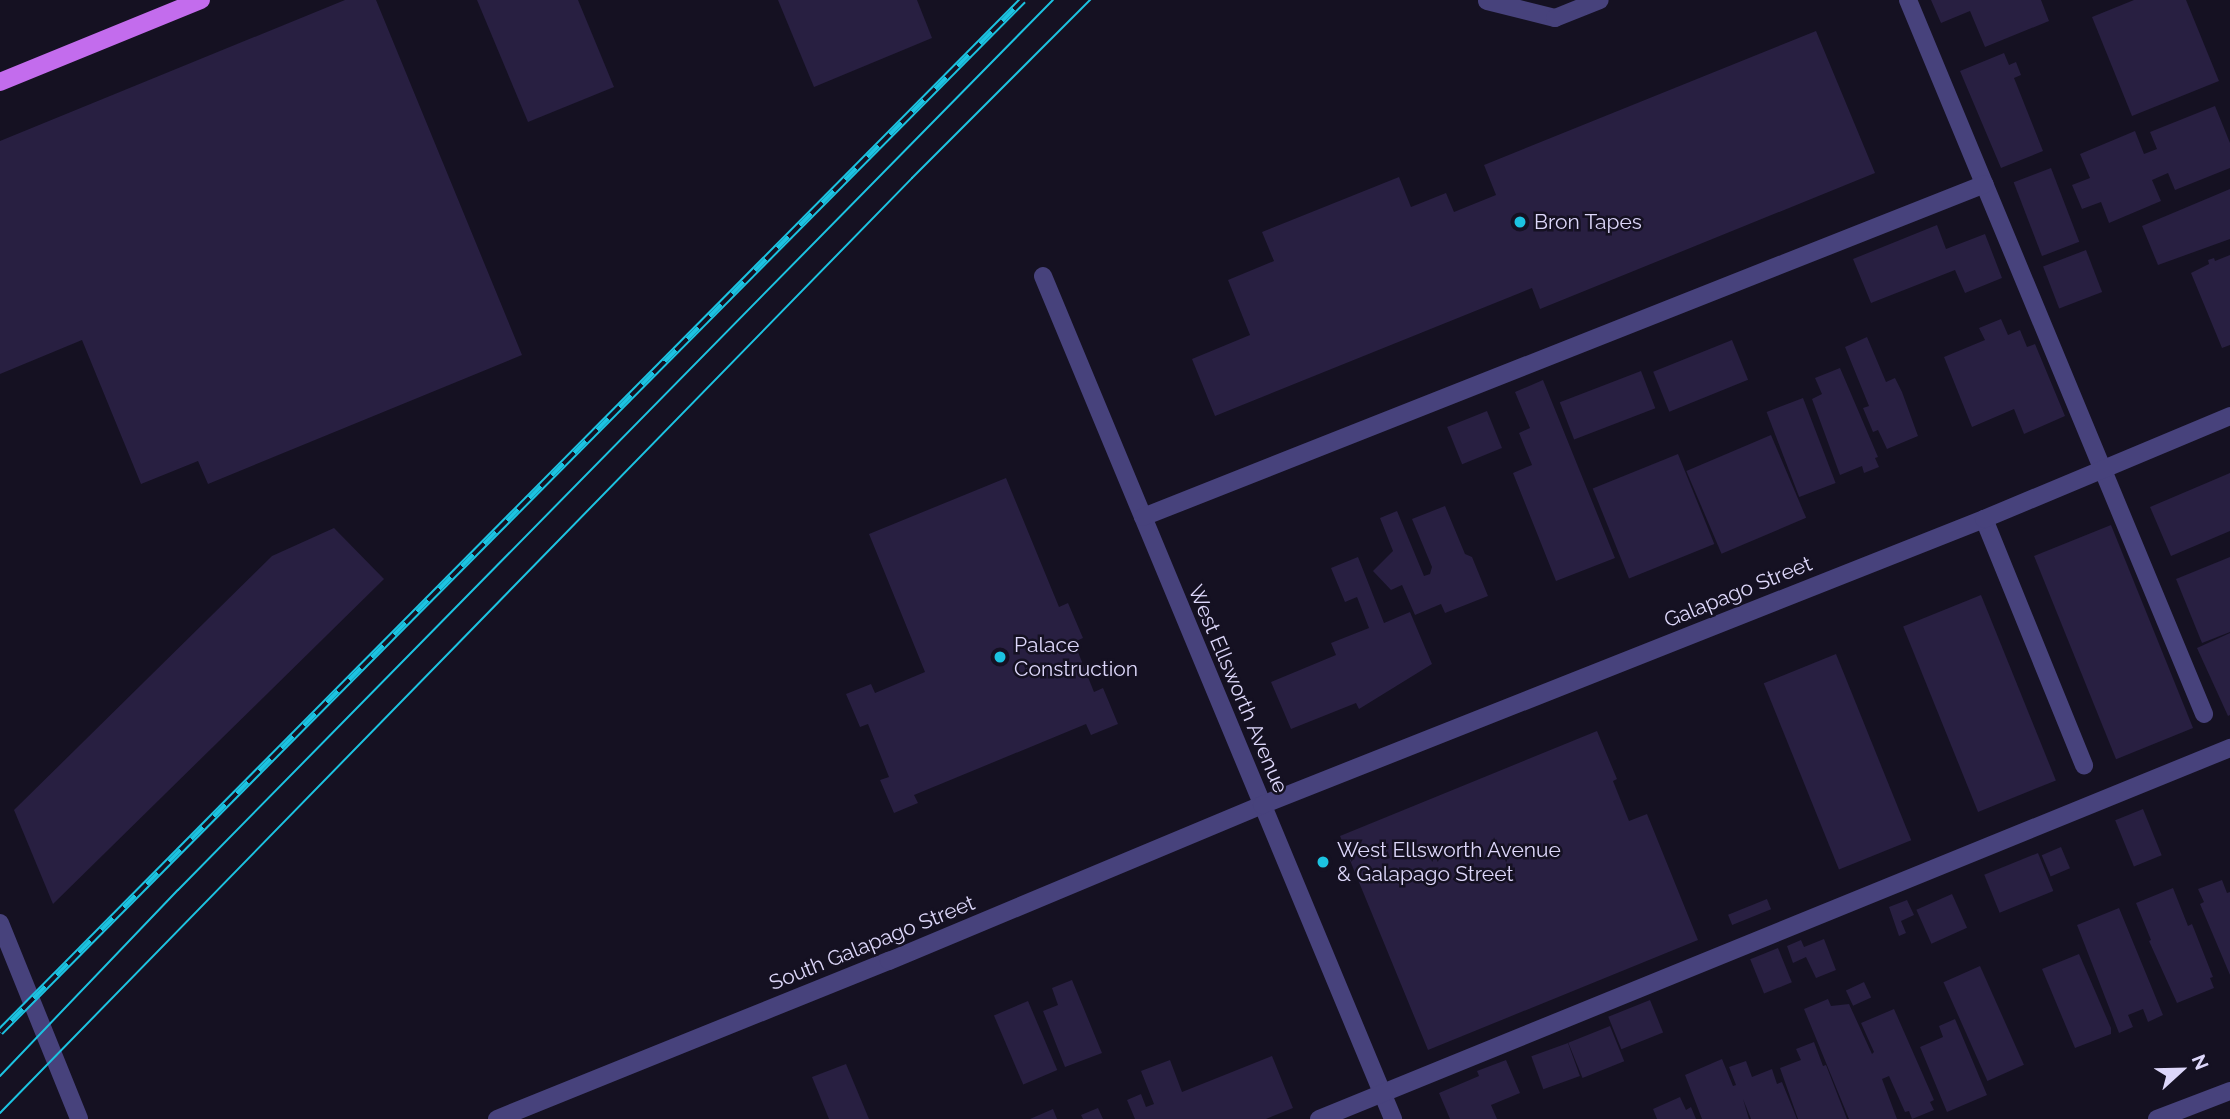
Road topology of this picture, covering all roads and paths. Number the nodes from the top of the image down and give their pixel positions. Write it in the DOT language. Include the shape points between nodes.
graph roads {
  1 [pos="201,0"];
  2 [pos="1600,0"];
  3 [pos="1908,0"];
  4 [pos="1487,1"];
  5 [pos="0,82"];
  6 [pos="1985,184"];
  7 [pos="1043,276"];
  8 [pos="2230,416"];
  9 [pos="2103,470"];
  10 [pos="1143,517"];
  11 [pos="1984,519"];
  12 [pos="2204,714"];
  13 [pos="2230,748"];
  14 [pos="2084,765"];
  15 [pos="1262,805"];
  16 [pos="0,923"];
  17 [pos="2230,1091"];
  18 [pos="1383,1093"];
  19 [pos="79,1119"];
  20 [pos="497,1119"];
  21 [pos="1319,1119"];
  22 [pos="1394,1119"];
  23 [pos="2157,1119"];
  1 -- 5 [label="main road"];
  2 -- 4 [label="street" via="1555,18"];
  3 -- 6 [label="street"];
  6 -- 9 [label="street"];
  6 -- 10 [label="street"];
  7 -- 10 [label="street, West Ellsworth Avenue"];
  8 -- 9 [label="street, Galapago Street"];
  9 -- 11 [label="street, Galapago Street"];
  9 -- 12 [label="street"];
  10 -- 15 [label="street, West Ellsworth Avenue"];
  11 -- 14 [label="street"];
  11 -- 15 [label="street, Galapago Street"];
  13 -- 18 [label="street"];
  15 -- 18 [label="street, West Ellsworth Avenue"];
  15 -- 20 [label="street, South Galapago Street"];
  16 -- 19 [label="street"];
  17 -- 23 [label="street"];
  18 -- 21 [label="street"];
  18 -- 22 [label="street, West Ellsworth Avenue"];
}
